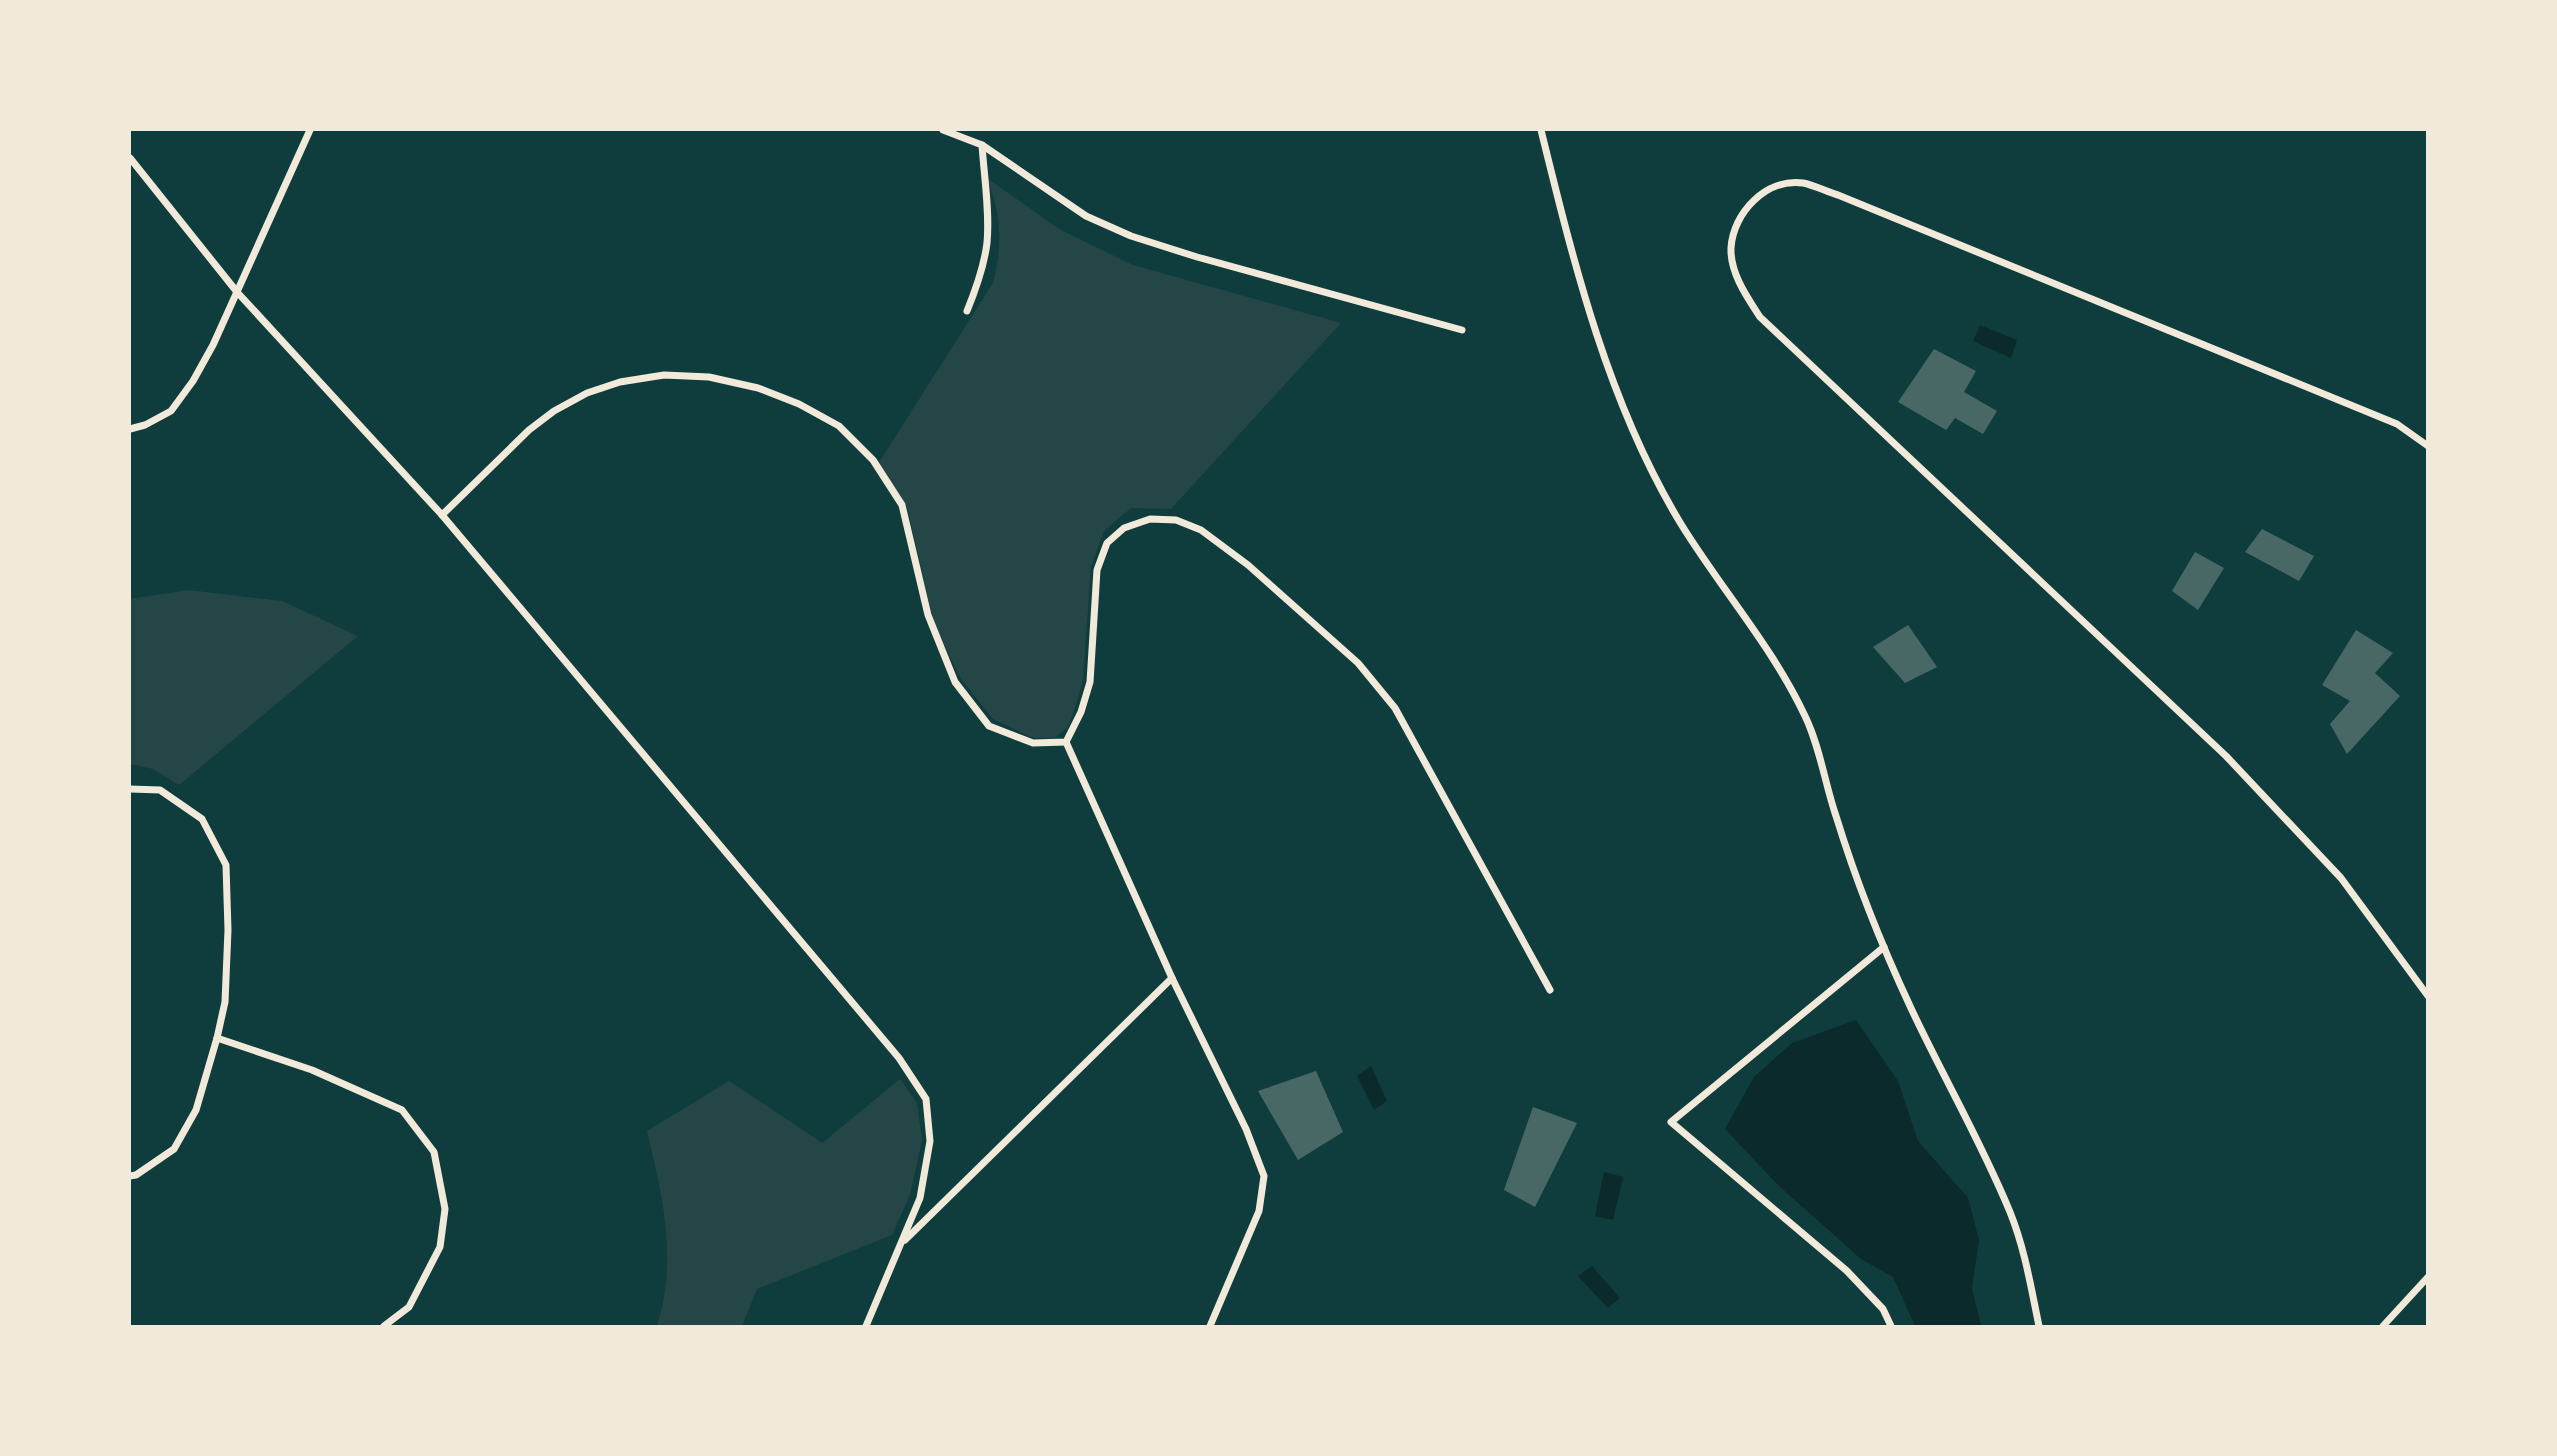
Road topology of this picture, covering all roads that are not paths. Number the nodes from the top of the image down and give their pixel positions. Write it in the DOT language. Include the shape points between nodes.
graph roads {
  1 [pos="310,130"];
  2 [pos="943,130"];
  3 [pos="1541,130"];
  4 [pos="982,145"];
  5 [pos="130,158"];
  6 [pos="237,292"];
  7 [pos="967,311"];
  8 [pos="1462,330"];
  9 [pos="130,429"];
  10 [pos="2427,446"];
  11 [pos="442,515"];
  12 [pos="1066,741"];
  13 [pos="130,789"];
  14 [pos="1884,947"];
  15 [pos="1172,978"];
  16 [pos="1549,990"];
  17 [pos="2427,996"];
  18 [pos="217,1038"];
  19 [pos="130,1176"];
  20 [pos="901,1243"];
  21 [pos="2427,1277"];
  22 [pos="384,1326"];
  23 [pos="866,1326"];
  24 [pos="1210,1326"];
  25 [pos="1891,1326"];
  26 [pos="2039,1326"];
  27 [pos="2383,1326"];
  1 -- 6 [label="street"];
  2 -- 4 [label="street"];
  3 -- 14 [label="street" via="1579,279 1632,432 1681,523 1784,674 1808,721 1836,817"];
  4 -- 7 [label="street" via="987,245"];
  4 -- 8 [label="street" via="1086,215 1131,236"];
  5 -- 6 [label="street"];
  6 -- 9 [label="street" via="213,345 171,411"];
  6 -- 11 [label="street"];
  10 -- 17 [label="street" via="2397,424 1803,183 1760,194 1735,229 1734,269 1760,317 2226,756 2341,878"];
  11 -- 12 [label="street" via="529,430 587,393 664,375 709,377 758,388 839,426 873,460 902,505 928,615 955,682 989,726 1032,743"];
  11 -- 20 [label="street" via="899,1058 926,1099 930,1141 919,1198"];
  12 -- 15 [label="street"];
  12 -- 16 [label="street" via="1090,682 1097,569 1107,543 1124,528 1150,519 1176,520 1200,530 1248,565 1358,663 1395,708"];
  13 -- 18 [label="street" via="160,790 192,811 202,819 226,865 225,1002"];
  14 -- 25 [label="street" via="1671,1122 1847,1271 1883,1309"];
  14 -- 26 [label="street" via="2010,1214"];
  15 -- 20 [label="street"];
  15 -- 24 [label="street" via="1264,1176 1259,1211"];
  18 -- 19 [label="street" via="196,1110 174,1149"];
  18 -- 22 [label="street" via="312,1070 402,1110 434,1152 445,1209 440,1247 409,1307"];
  20 -- 23 [label="street"];
  21 -- 27 [label="street"];
}
